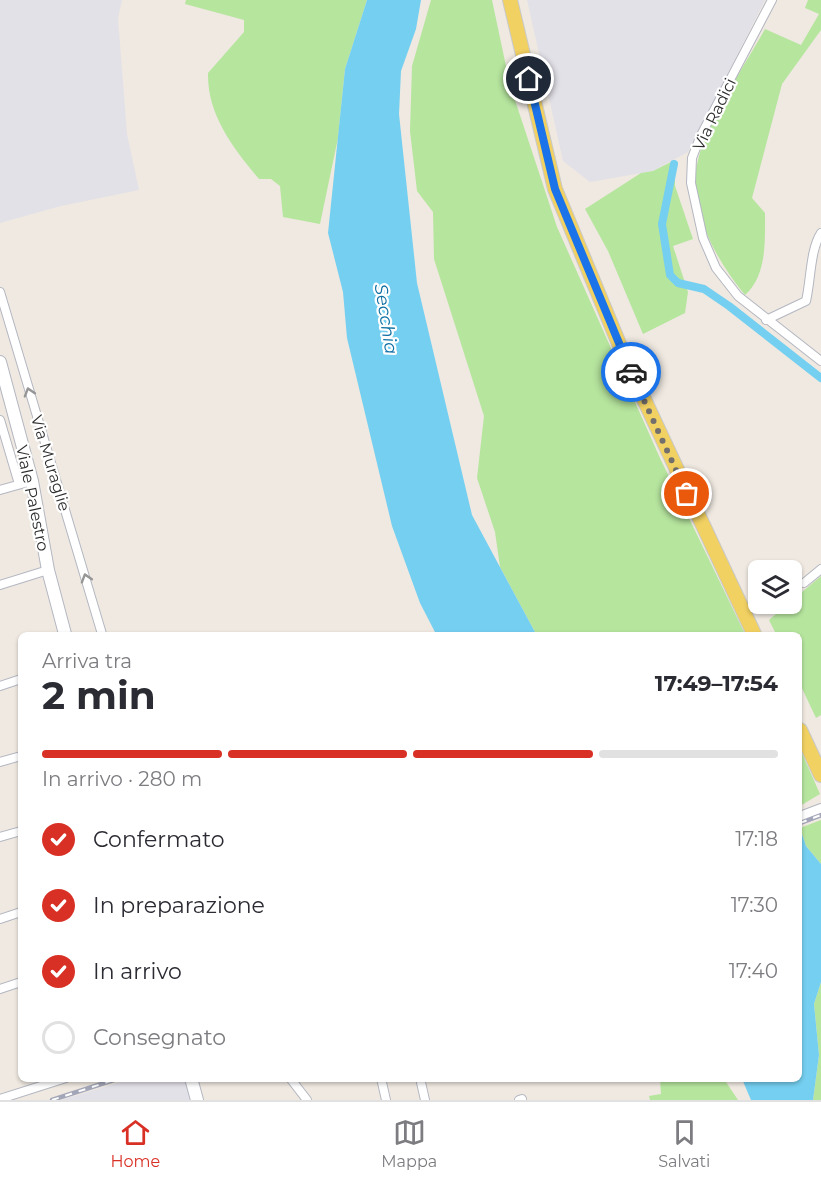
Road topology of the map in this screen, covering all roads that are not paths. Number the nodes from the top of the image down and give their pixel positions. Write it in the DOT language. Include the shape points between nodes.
graph roads {
  1 [pos="510,0"];
  2 [pos="772,0"];
  3 [pos="821,233"];
  4 [pos="0,292"];
  5 [pos="766,320"];
  6 [pos="821,361"];
  7 [pos="0,362"];
  8 [pos="0,420"];
  9 [pos="32,481"];
  10 [pos="19,484"];
  11 [pos="0,490"];
  12 [pos="821,569"];
  13 [pos="48,570"];
  14 [pos="804,583"];
  15 [pos="0,585"];
  16 [pos="64,632"];
  17 [pos="101,632"];
  18 [pos="753,632"];
  19 [pos="18,680"];
  20 [pos="0,686"];
  21 [pos="802,734"];
  22 [pos="18,757"];
  23 [pos="0,762"];
  24 [pos="821,775"];
  25 [pos="821,810"];
  26 [pos="802,817"];
  27 [pos="18,832"];
  28 [pos="0,837"];
  29 [pos="18,913"];
  30 [pos="0,919"];
  31 [pos="18,983"];
  32 [pos="0,989"];
  33 [pos="53,1082"];
  34 [pos="192,1082"];
  35 [pos="293,1082"];
  36 [pos="382,1082"];
  37 [pos="421,1082"];
  38 [pos="0,1099"];
  39 [pos="197,1100"];
  40 [pos="307,1100"];
  41 [pos="386,1100"];
  42 [pos="425,1100"];
  1 -- 18 [label="main road" via="555,189 627,363"];
  2 -- 5 [label="street, Via Radici" via="701,135 692,158 690,183 703,238 716,268 738,296"];
  3 -- 5 [label="street" via="814,243 813,274 806,301"];
  17 -- 4 [label="street, Via Muraglie, one-way"];
  5 -- 6 [label="street, Via Radici"];
  7 -- 9 [label="main road, Viale Palestro"];
  8 -- 10 [label="street"];
  9 -- 10 [label="street"];
  9 -- 13 [label="main road, Viale Palestro"];
  10 -- 11 [label="street"];
  12 -- 14 [label="street"];
  13 -- 15 [label="street"];
  13 -- 16 [label="main road, Viale Palestro"];
  19 -- 20 [label="street"];
  21 -- 24 [label="main road"];
  22 -- 23 [label="street"];
  25 -- 26 [label="main road"];
  27 -- 28 [label="street"];
  29 -- 30 [label="street"];
  31 -- 32 [label="street"];
  33 -- 38 [label="street"];
  34 -- 39 [label="main road"];
  35 -- 40 [label="street"];
  36 -- 41 [label="street"];
  37 -- 42 [label="street"];
}
